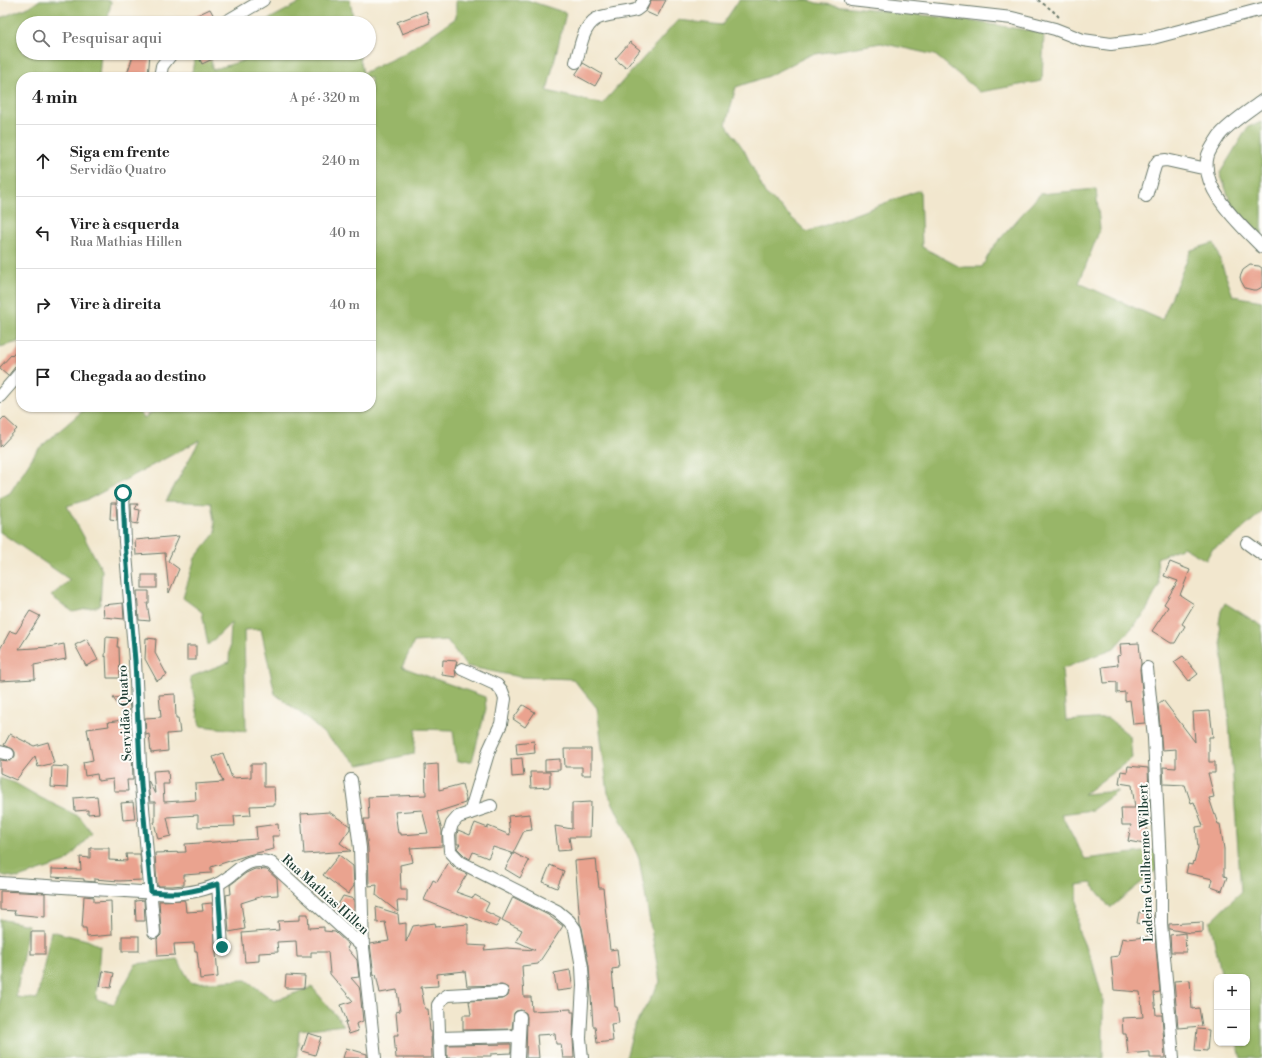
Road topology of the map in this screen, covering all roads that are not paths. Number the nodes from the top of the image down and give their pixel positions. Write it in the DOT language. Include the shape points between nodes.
graph roads {
  1 [pos="263,0"];
  2 [pos="644,0"];
  3 [pos="851,0"];
  4 [pos="1262,9"];
  5 [pos="236,16"];
  6 [pos="167,60"];
  7 [pos="576,62"];
  8 [pos="161,72"];
  9 [pos="1262,101"];
  10 [pos="1262,113"];
  11 [pos="1239,119"];
  12 [pos="1207,169"];
  13 [pos="1146,196"];
  14 [pos="1262,247"];
  15 [pos="16,378"];
  16 [pos="0,396"];
  17 [pos="123,493"];
  18 [pos="1247,542"];
  19 [pos="1262,554"];
  20 [pos="1148,668"];
  21 [pos="462,669"];
  22 [pos="352,780"];
  23 [pos="491,806"];
  24 [pos="470,813"];
  25 [pos="0,883"];
  26 [pos="218,884"];
  27 [pos="151,892"];
  28 [pos="154,932"];
  29 [pos="222,947"];
  30 [pos="363,947"];
  31 [pos="502,992"];
  32 [pos="520,1017"];
  33 [pos="519,1036"];
  34 [pos="439,1038"];
  35 [pos="375,1058"];
  36 [pos="440,1058"];
  37 [pos="518,1058"];
  38 [pos="582,1058"];
  39 [pos="1173,1058"];
  1 -- 5 [label="street"];
  2 -- 7 [label="street" via="636,10 601,17 591,23 586,29"];
  3 -- 4 [label="street" via="1012,18 1082,40 1111,44 1149,39"];
  6 -- 8 [label="street"];
  9 -- 11 [label="street"];
  10 -- 11 [label="street"];
  11 -- 12 [label="street" via="1220,135 1208,155"];
  12 -- 13 [label="street" via="1166,160 1158,161"];
  12 -- 14 [label="street" via="1212,188 1220,200"];
  15 -- 16 [label="street"];
  17 -- 27 [label="street, Servidão Quatro" via="141,785"];
  18 -- 19 [label="street"];
  20 -- 39 [label="street, Ladeira Guilherme Wilbert" via="1154,738 1161,923"];
  21 -- 24 [label="street" via="497,685 505,699 501,724 489,750"];
  22 -- 30 [label="street" via="360,848"];
  23 -- 24 [label="street"];
  24 -- 38 [label="street" via="458,817 452,824 450,851 460,862 558,911 575,929 583,985 580,1027"];
  25 -- 27 [label="street, Rua Mathias Hillen"];
  26 -- 27 [label="street, Rua Mathias Hillen" via="193,892"];
  26 -- 29 [label="street"];
  26 -- 30 [label="street, Rua Mathias Hillen" via="252,861 262,860 271,863"];
  27 -- 28 [label="street, Servidão Quatro"];
  30 -- 35 [label="street, Rua Mathias Hillen"];
  31 -- 34 [label="street" via="448,995 442,999 438,1005"];
  32 -- 33 [label="street"];
  33 -- 34 [label="street"];
  33 -- 37 [label="street"];
  34 -- 36 [label="street"];
}
